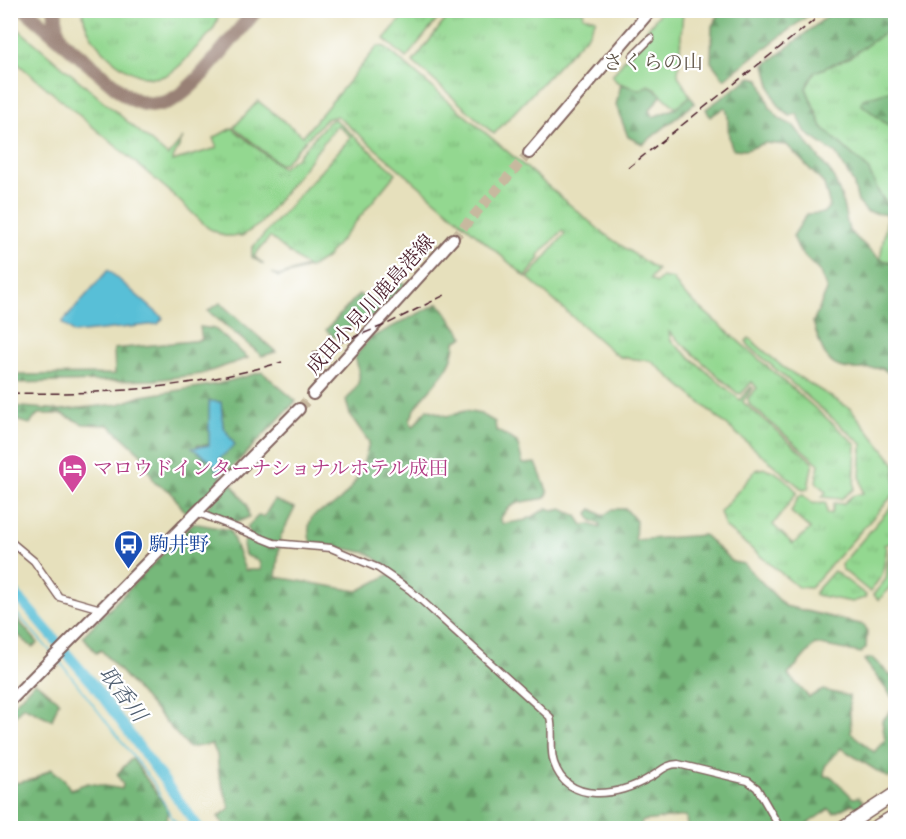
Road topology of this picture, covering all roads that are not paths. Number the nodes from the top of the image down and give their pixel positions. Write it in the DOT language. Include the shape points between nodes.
graph roads {
  1 [pos="637,10"];
  2 [pos="651,10"];
  3 [pos="641,22"];
  4 [pos="651,38"];
  5 [pos="633,56"];
  6 [pos="529,153"];
  7 [pos="453,239"];
  8 [pos="313,394"];
  9 [pos="299,409"];
  10 [pos="196,512"];
  11 [pos="10,541"];
  12 [pos="102,609"];
  13 [pos="10,701"];
  14 [pos="896,794"];
  15 [pos="896,814"];
  16 [pos="896,826"];
  17 [pos="780,828"];
  18 [pos="843,828"];
  19 [pos="874,828"];
  20 [pos="891,828"];
  1 -- 3 [label="street"];
  2 -- 3 [label="main road"];
  3 -- 6 [label="main road"];
  4 -- 5 [label="street"];
  7 -- 8 [label="main road, 成田小見川鹿島港線"];
  9 -- 10 [label="main road"];
  10 -- 12 [label="main road"];
  10 -- 17 [label="street" via="274,543 331,548 358,558 410,590 550,717 555,765 566,783 588,794 610,791 678,764 748,781 757,788"];
  11 -- 12 [label="street" via="34,561 59,597"];
  12 -- 13 [label="main road"];
  14 -- 18 [label="highway"];
  15 -- 19 [label="highway"];
  16 -- 20 [label="highway"];
}
